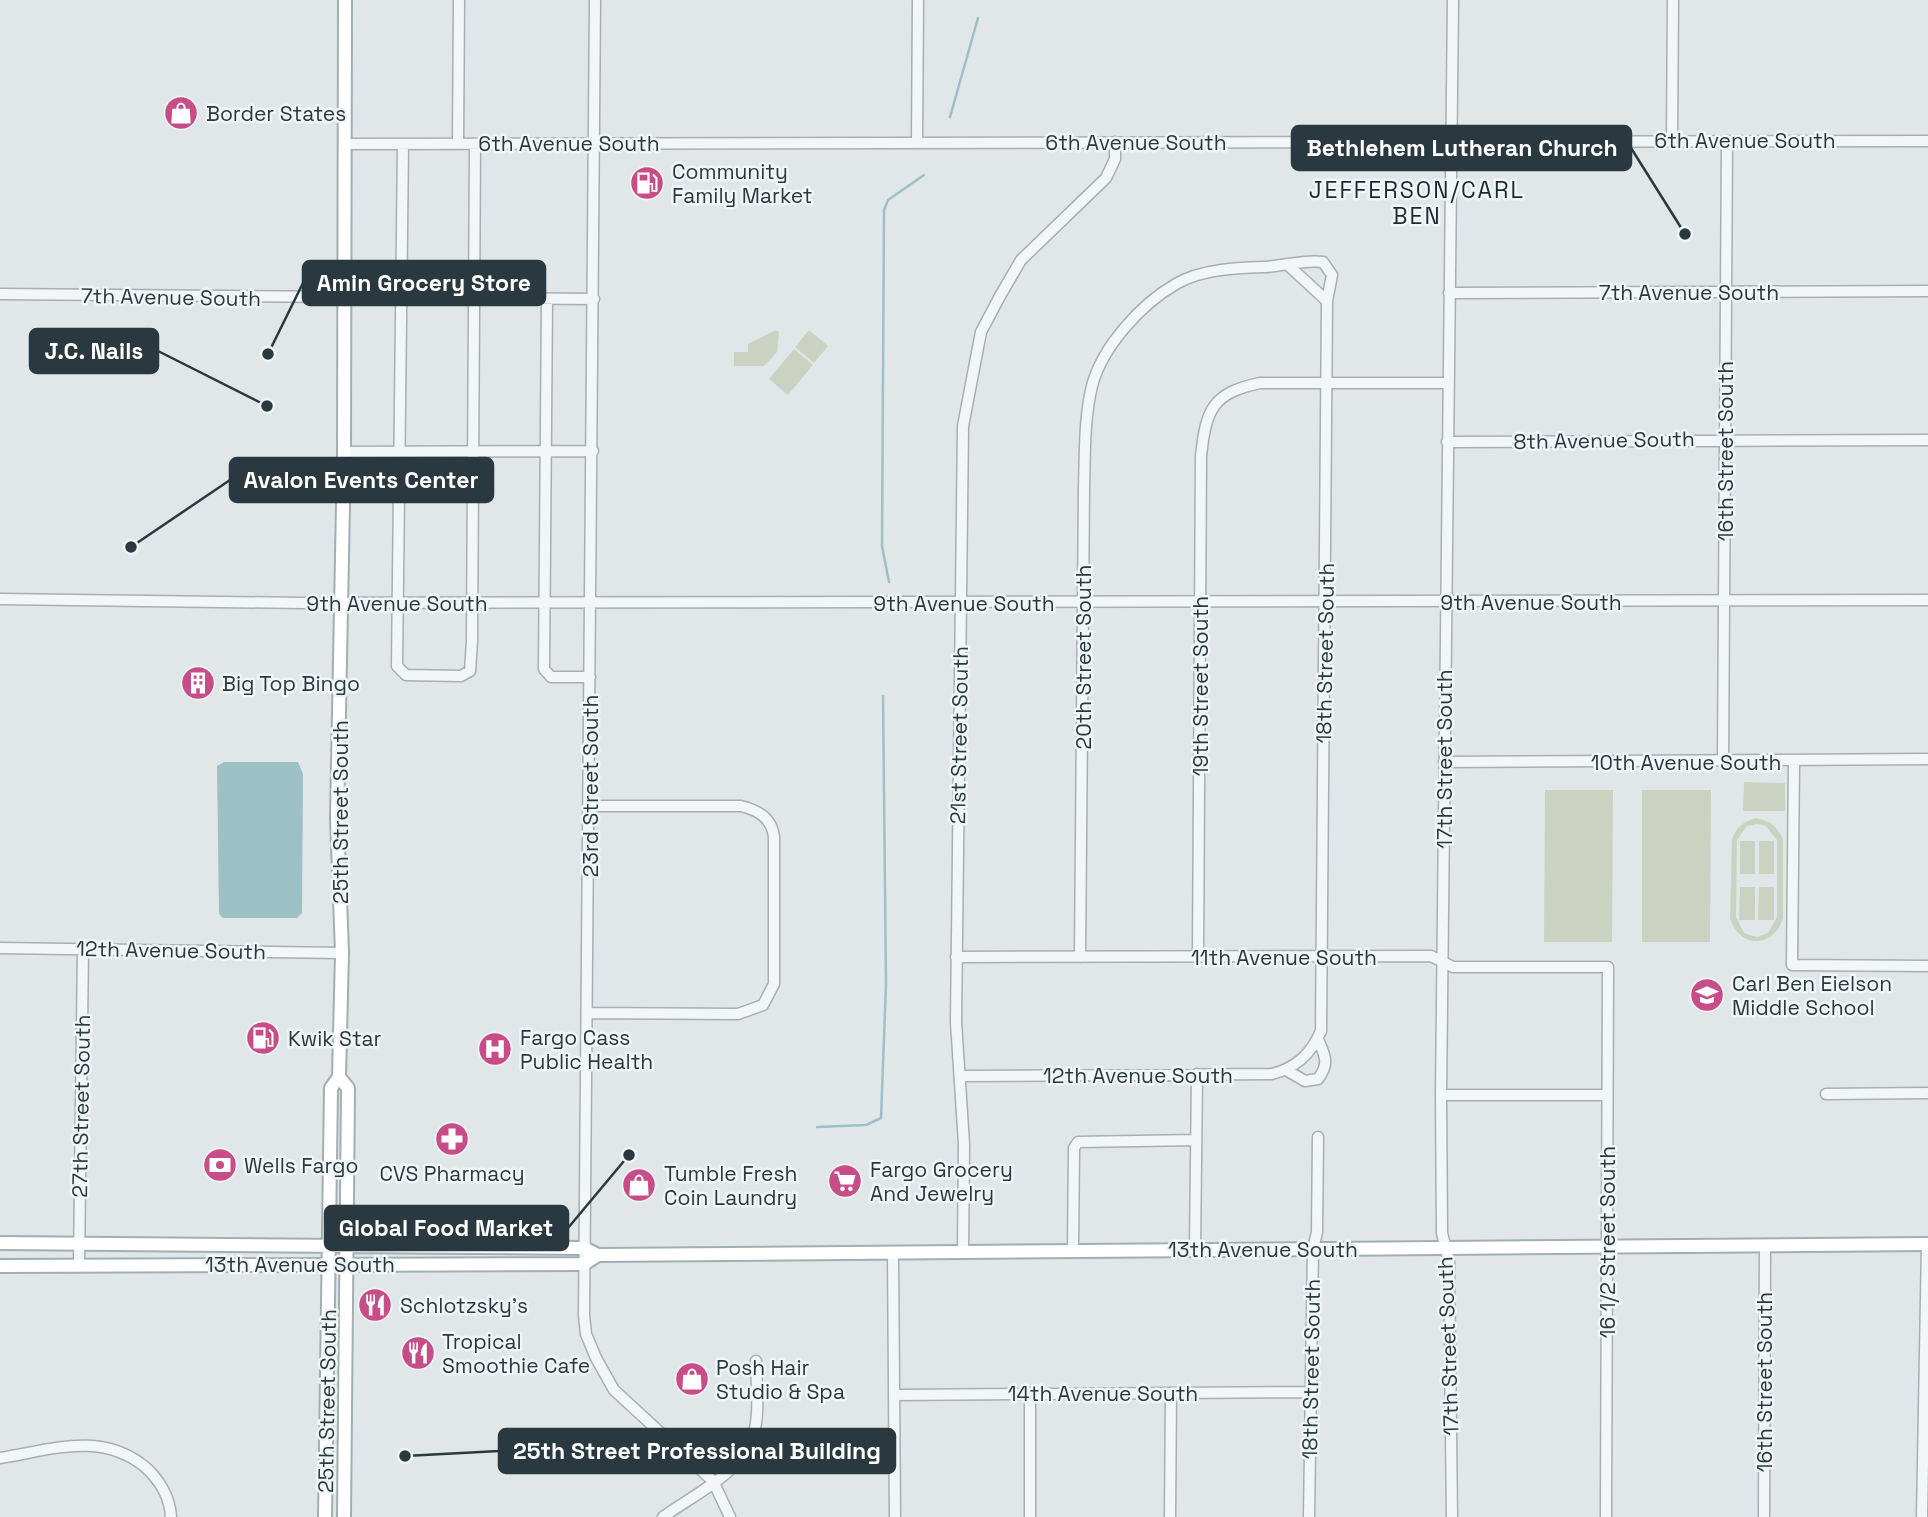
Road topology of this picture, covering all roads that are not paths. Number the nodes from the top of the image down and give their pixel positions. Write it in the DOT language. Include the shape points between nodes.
graph roads {
  1 [pos="345,0"];
  2 [pos="459,0"];
  3 [pos="596,0"];
  4 [pos="918,0"];
  5 [pos="1453,0"];
  6 [pos="1673,0"];
  7 [pos="1672,140"];
  8 [pos="1727,141"];
  9 [pos="1928,141"];
  10 [pos="917,142"];
  11 [pos="1115,142"];
  12 [pos="1450,142"];
  13 [pos="595,143"];
  14 [pos="345,144"];
  15 [pos="403,144"];
  16 [pos="458,144"];
  17 [pos="475,144"];
  18 [pos="1289,266"];
  19 [pos="1928,291"];
  20 [pos="1726,292"];
  21 [pos="1449,293"];
  22 [pos="0,294"];
  23 [pos="344,299"];
  24 [pos="401,299"];
  25 [pos="547,299"];
  26 [pos="594,299"];
  27 [pos="475,300"];
  28 [pos="1327,301"];
  29 [pos="1328,382"];
  30 [pos="1447,383"];
  31 [pos="1725,439"];
  32 [pos="1928,440"];
  33 [pos="1447,442"];
  34 [pos="474,451"];
  35 [pos="593,451"];
  36 [pos="344,452"];
  37 [pos="399,452"];
  38 [pos="545,452"];
  39 [pos="0,599"];
  40 [pos="1928,600"];
  41 [pos="1444,601"];
  42 [pos="1723,601"];
  43 [pos="544,602"];
  44 [pos="1083,602"];
  45 [pos="1200,602"];
  46 [pos="1325,602"];
  47 [pos="341,603"];
  48 [pos="399,603"];
  49 [pos="472,603"];
  50 [pos="591,603"];
  51 [pos="960,603"];
  52 [pos="590,677"];
  53 [pos="1928,759"];
  54 [pos="1723,761"];
  55 [pos="1794,761"];
  56 [pos="1444,762"];
  57 [pos="589,806"];
  58 [pos="0,948"];
  59 [pos="83,948"];
  60 [pos="342,953"];
  61 [pos="1322,956"];
  62 [pos="957,957"];
  63 [pos="1080,957"];
  64 [pos="1198,957"];
  65 [pos="1442,962"];
  66 [pos="1928,966"];
  67 [pos="1608,967"];
  68 [pos="587,1013"];
  69 [pos="1318,1039"];
  70 [pos="1286,1070"];
  71 [pos="1197,1074"];
  72 [pos="961,1076"];
  73 [pos="340,1077"];
  74 [pos="1928,1093"];
  75 [pos="1826,1094"];
  76 [pos="1441,1095"];
  77 [pos="1607,1095"];
  78 [pos="1318,1137"];
  79 [pos="1196,1140"];
  80 [pos="0,1243"];
  81 [pos="79,1244"];
  82 [pos="1927,1244"];
  83 [pos="328,1246"];
  84 [pos="346,1246"];
  85 [pos="1765,1247"];
  86 [pos="584,1248"];
  87 [pos="1446,1248"];
  88 [pos="1607,1248"];
  89 [pos="1195,1249"];
  90 [pos="1313,1249"];
  91 [pos="1073,1250"];
  92 [pos="963,1251"];
  93 [pos="893,1253"];
  94 [pos="598,1255"];
  95 [pos="79,1264"];
  96 [pos="584,1264"];
  97 [pos="328,1265"];
  98 [pos="346,1265"];
  99 [pos="0,1266"];
  100 [pos="756,1361"];
  101 [pos="1311,1392"];
  102 [pos="1030,1393"];
  103 [pos="1171,1393"];
  104 [pos="895,1395"];
  105 [pos="0,1458"];
  106 [pos="713,1481"];
  107 [pos="171,1517"];
  108 [pos="325,1517"];
  109 [pos="344,1517"];
  110 [pos="663,1517"];
  111 [pos="730,1517"];
  112 [pos="894,1517"];
  113 [pos="1030,1517"];
  114 [pos="1170,1517"];
  115 [pos="1309,1517"];
  116 [pos="1452,1517"];
  117 [pos="1605,1517"];
  118 [pos="1764,1517"];
  119 [pos="1922,1517"];
  1 -- 14 [label="main road, 25th Street South"];
  2 -- 16 [label="street"];
  3 -- 13 [label="street, 23rd Street South"];
  4 -- 10 [label="street"];
  5 -- 12 [label="street, 17th Street South"];
  6 -- 7 [label="street"];
  7 -- 8 [label="street, 6th Avenue South"];
  7 -- 12 [label="street, 6th Avenue South"];
  8 -- 9 [label="street, 6th Avenue South"];
  8 -- 20 [label="street, 16th Street South"];
  10 -- 11 [label="street, 6th Avenue South"];
  10 -- 13 [label="street, 6th Avenue South"];
  11 -- 12 [label="street, 6th Avenue South"];
  11 -- 51 [label="street, 21st Street South" via="1115,159 1106,178 1021,260 981,332 963,426"];
  12 -- 21 [label="street, 17th Street South"];
  13 -- 17 [label="street, 6th Avenue South"];
  13 -- 26 [label="street, 23rd Street South"];
  14 -- 15 [label="street, 6th Avenue South"];
  14 -- 23 [label="main road, 25th Street South"];
  15 -- 16 [label="street, 6th Avenue South"];
  15 -- 24 [label="street"];
  16 -- 17 [label="street, 6th Avenue South"];
  17 -- 27 [label="street"];
  18 -- 28 [label="street"];
  18 -- 28 [label="street, 18th Street South" via="1323,262 1332,275"];
  18 -- 44 [label="street, 20th Street South" via="1228,268 1177,283 1145,307 1114,343 1093,383 1086,418"];
  19 -- 20 [label="street, 7th Avenue South"];
  20 -- 21 [label="street, 7th Avenue South"];
  20 -- 31 [label="street, 16th Street South"];
  21 -- 30 [label="street, 17th Street South"];
  22 -- 23 [label="street, 7th Avenue South"];
  23 -- 24 [label="street, 7th Avenue South"];
  23 -- 36 [label="main road, 25th Street South"];
  24 -- 27 [label="street, 7th Avenue South"];
  24 -- 37 [label="street"];
  25 -- 26 [label="street, 7th Avenue South"];
  25 -- 27 [label="street, 7th Avenue South"];
  25 -- 38 [label="street"];
  26 -- 35 [label="street, 23rd Street South"];
  27 -- 34 [label="street"];
  28 -- 29 [label="street, 18th Street South"];
  29 -- 30 [label="street"];
  29 -- 45 [label="street, 19th Street South" via="1233,388 1208,416 1201,456"];
  29 -- 46 [label="street, 18th Street South"];
  30 -- 33 [label="street, 17th Street South"];
  31 -- 32 [label="street, 8th Avenue South"];
  31 -- 33 [label="street, 8th Avenue South"];
  31 -- 42 [label="street, 16th Street South"];
  33 -- 41 [label="street, 17th Street South"];
  34 -- 37 [label="street"];
  34 -- 38 [label="street"];
  34 -- 49 [label="street"];
  35 -- 38 [label="street"];
  35 -- 50 [label="street, 23rd Street South"];
  36 -- 37 [label="street"];
  36 -- 47 [label="main road, 25th Street South"];
  37 -- 48 [label="street"];
  38 -- 43 [label="street"];
  39 -- 47 [label="street, 9th Avenue South"];
  40 -- 42 [label="street, 9th Avenue South"];
  41 -- 42 [label="street, 9th Avenue South"];
  41 -- 46 [label="street, 9th Avenue South"];
  41 -- 56 [label="street, 17th Street South"];
  42 -- 54 [label="street, 16th Street South"];
  43 -- 49 [label="street, 9th Avenue South"];
  43 -- 50 [label="street, 9th Avenue South"];
  43 -- 52 [label="street" via="544,669 551,677"];
  44 -- 45 [label="street, 9th Avenue South"];
  44 -- 51 [label="street, 9th Avenue South"];
  44 -- 63 [label="street, 20th Street South"];
  45 -- 46 [label="street, 9th Avenue South"];
  45 -- 64 [label="street, 19th Street South"];
  46 -- 61 [label="street, 18th Street South"];
  47 -- 48 [label="street, 9th Avenue South"];
  47 -- 60 [label="main road, 25th Street South" via="337,818"];
  48 -- 49 [label="street, 9th Avenue South"];
  48 -- 49 [label="street" via="397,666 401,673 461,676 470,671"];
  50 -- 51 [label="street, 9th Avenue South"];
  50 -- 52 [label="street, 23rd Street South"];
  51 -- 62 [label="street, 21st Street South"];
  52 -- 57 [label="street, 23rd Street South"];
  53 -- 55 [label="street, 10th Avenue South"];
  54 -- 55 [label="street, 10th Avenue South"];
  54 -- 56 [label="street, 10th Avenue South"];
  55 -- 66 [label="street" via="1792,965"];
  56 -- 65 [label="street, 17th Street South"];
  57 -- 68 [label="street, 23rd Street South"];
  57 -- 68 [label="street" via="741,806 768,820 774,849 774,984 768,1000 757,1009 738,1014"];
  58 -- 59 [label="street, 12th Avenue South"];
  59 -- 60 [label="street, 12th Avenue South"];
  59 -- 81 [label="street, 27th Street South"];
  60 -- 73 [label="main road, 25th Street South"];
  61 -- 64 [label="street, 11th Avenue South"];
  61 -- 65 [label="street, 11th Avenue South" via="1431,956"];
  61 -- 69 [label="street, 18th Street South"];
  62 -- 63 [label="street, 11th Avenue South"];
  62 -- 72 [label="street, 21st Street South"];
  63 -- 64 [label="street, 11th Avenue South"];
  65 -- 67 [label="street, 11th Avenue South" via="1453,967"];
  65 -- 76 [label="street, 17th Street South"];
  67 -- 77 [label="street, 16 1/2 Street South"];
  68 -- 86 [label="street, 23rd Street South"];
  69 -- 70 [label="street, 18th Street South"];
  69 -- 70 [label="street, 12th Avenue South" via="1327,1058 1318,1079 1305,1081"];
  70 -- 71 [label="street, 12th Avenue South"];
  71 -- 72 [label="street, 12th Avenue South"];
  71 -- 79 [label="street"];
  72 -- 92 [label="street, 21st Street South"];
  73 -- 83 [label="main road, 25th Street South" via="331,1088"];
  73 -- 84 [label="main road, 25th Street South" via="348,1088"];
  74 -- 75 [label="street"];
  76 -- 77 [label="street"];
  76 -- 87 [label="street, 17th Street South" via="1442,1233"];
  77 -- 88 [label="street, 16 1/2 Street South"];
  78 -- 90 [label="street, 18th Street South"];
  79 -- 89 [label="street"];
  79 -- 91 [label="street" via="1078,1142 1074,1148"];
  80 -- 81 [label="main road, 13th Avenue South"];
  81 -- 83 [label="main road, 13th Avenue South"];
  81 -- 95 [label="street, 27th Street South"];
  82 -- 85 [label="main road, 13th Avenue South"];
  82 -- 119 [label="street"];
  83 -- 84 [label="main road, 13th Avenue South"];
  83 -- 97 [label="main road, 25th Street South"];
  84 -- 86 [label="main road, 13th Avenue South"];
  84 -- 98 [label="main road, 25th Street South"];
  85 -- 88 [label="main road, 13th Avenue South"];
  85 -- 118 [label="street, 16th Street South"];
  86 -- 94 [label="main road, 13th Avenue South"];
  86 -- 96 [label="street, 23rd Street South"];
  87 -- 88 [label="main road, 13th Avenue South"];
  87 -- 90 [label="main road, 13th Avenue South"];
  87 -- 116 [label="street, 17th Street South"];
  88 -- 117 [label="street, 16 1/2 Street South"];
  89 -- 90 [label="main road, 13th Avenue South"];
  89 -- 91 [label="main road, 13th Avenue South"];
  90 -- 101 [label="street, 18th Street South"];
  91 -- 92 [label="main road, 13th Avenue South"];
  92 -- 93 [label="main road, 13th Avenue South"];
  93 -- 94 [label="main road, 13th Avenue South"];
  93 -- 104 [label="street"];
  94 -- 96 [label="main road"];
  95 -- 97 [label="main road, 13th Avenue South"];
  95 -- 99 [label="main road, 13th Avenue South"];
  96 -- 98 [label="main road, 13th Avenue South"];
  96 -- 106 [label="street, 23rd Street South" via="586,1334 603,1374 625,1403"];
  97 -- 98 [label="main road, 13th Avenue South"];
  97 -- 108 [label="main road, 25th Street South"];
  98 -- 109 [label="main road, 25th Street South"];
  100 -- 106 [label="street" via="754,1432 737,1463"];
  101 -- 103 [label="street, 14th Avenue South"];
  101 -- 115 [label="street, 18th Street South"];
  102 -- 103 [label="street, 14th Avenue South"];
  102 -- 104 [label="street, 14th Avenue South"];
  102 -- 113 [label="street"];
  103 -- 114 [label="street"];
  104 -- 112 [label="street"];
  105 -- 107 [label="street" via="76,1444 120,1450 157,1477"];
  106 -- 110 [label="street"];
  106 -- 111 [label="street, 23rd Street South"];
}
